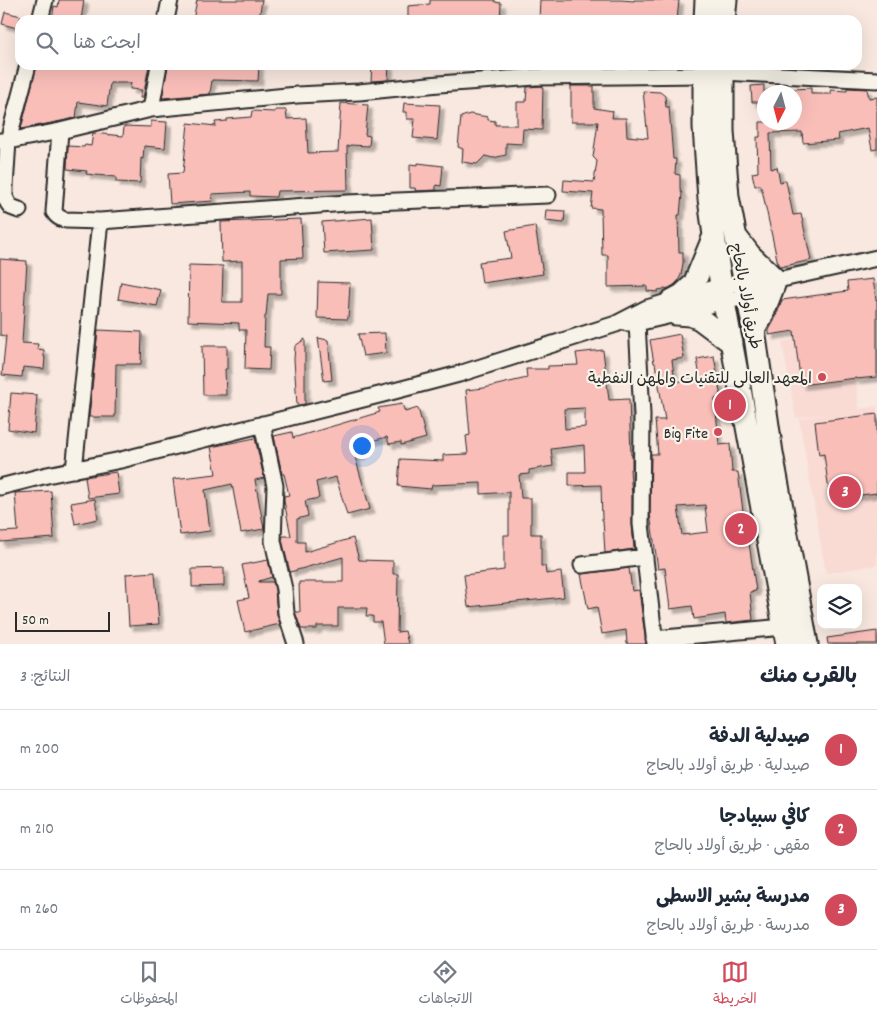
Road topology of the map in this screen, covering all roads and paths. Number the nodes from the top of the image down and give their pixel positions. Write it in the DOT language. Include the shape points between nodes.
graph roads {
  1 [pos="45,0"];
  2 [pos="170,0"];
  3 [pos="706,0"];
  4 [pos="726,0"];
  5 [pos="41,15"];
  6 [pos="167,15"];
  7 [pos="705,15"];
  8 [pos="724,15"];
  9 [pos="26,70"];
  10 [pos="158,70"];
  11 [pos="691,70"];
  12 [pos="713,70"];
  13 [pos="713,70"];
  14 [pos="728,70"];
  15 [pos="877,80"];
  16 [pos="151,109"];
  17 [pos="60,130"];
  18 [pos="4,141"];
  19 [pos="548,195"];
  20 [pos="19,210"];
  21 [pos="100,221"];
  22 [pos="714,235"];
  23 [pos="735,236"];
  24 [pos="877,258"];
  25 [pos="777,281"];
  26 [pos="746,290"];
  27 [pos="722,294"];
  28 [pos="673,308"];
  29 [pos="637,323"];
  30 [pos="616,324"];
  31 [pos="754,330"];
  32 [pos="732,343"];
  33 [pos="262,424"];
  34 [pos="74,470"];
  35 [pos="0,487"];
  36 [pos="645,557"];
  37 [pos="582,565"];
  38 [pos="786,635"];
  39 [pos="654,641"];
  40 [pos="296,644"];
  41 [pos="807,644"];
  1 -- 5 [label="street"];
  2 -- 6 [label="street"];
  3 -- 7 [label="main road"];
  4 -- 8 [label="main road"];
  9 -- 18 [label="street"];
  10 -- 16 [label="street"];
  11 -- 16 [label="street" via="535,77"];
  12 -- 22 [label="main road, طريق أولاد بالحاج" via="704,127"];
  13 -- 23 [label="main road, طريق أولاد بالحاج"];
  14 -- 15 [label="street"];
  16 -- 17 [label="street"];
  17 -- 18 [label="street"];
  17 -- 21 [label="street" via="54,212 61,219"];
  18 -- 20 [label="street" via="5,197 11,207"];
  19 -- 21 [label="street" via="348,203"];
  21 -- 34 [label="street"];
  22 -- 27 [label="main road, طريق أولاد بالحاج"];
  22 -- 28 [label="main road" via="694,284"];
  23 -- 25 [label="main road"];
  23 -- 26 [label="main road, طريق أولاد بالحاج"];
  24 -- 25 [label="street"];
  25 -- 26 [label="street"];
  25 -- 31 [label="main road"];
  26 -- 27 [label="street"];
  26 -- 31 [label="main road, طريق أولاد بالحاج"];
  27 -- 28 [label="street"];
  27 -- 32 [label="main road, طريق أولاد بالحاج"];
  28 -- 29 [label="street"];
  28 -- 30 [label="street" via="647,308"];
  28 -- 32 [label="main road" via="700,319"];
  29 -- 30 [label="street"];
  29 -- 36 [label="street" via="642,414 641,524"];
  30 -- 33 [label="street" via="459,374"];
  31 -- 41 [label="main road, طريق أولاد بالحاج" via="772,453"];
  32 -- 38 [label="main road, طريق أولاد بالحاج"];
  33 -- 34 [label="street"];
  33 -- 40 [label="street" via="275,486 273,540 286,613"];
  34 -- 35 [label="street"];
  36 -- 37 [label="street"];
  36 -- 39 [label="street"];
  38 -- 39 [label="street"];
}
